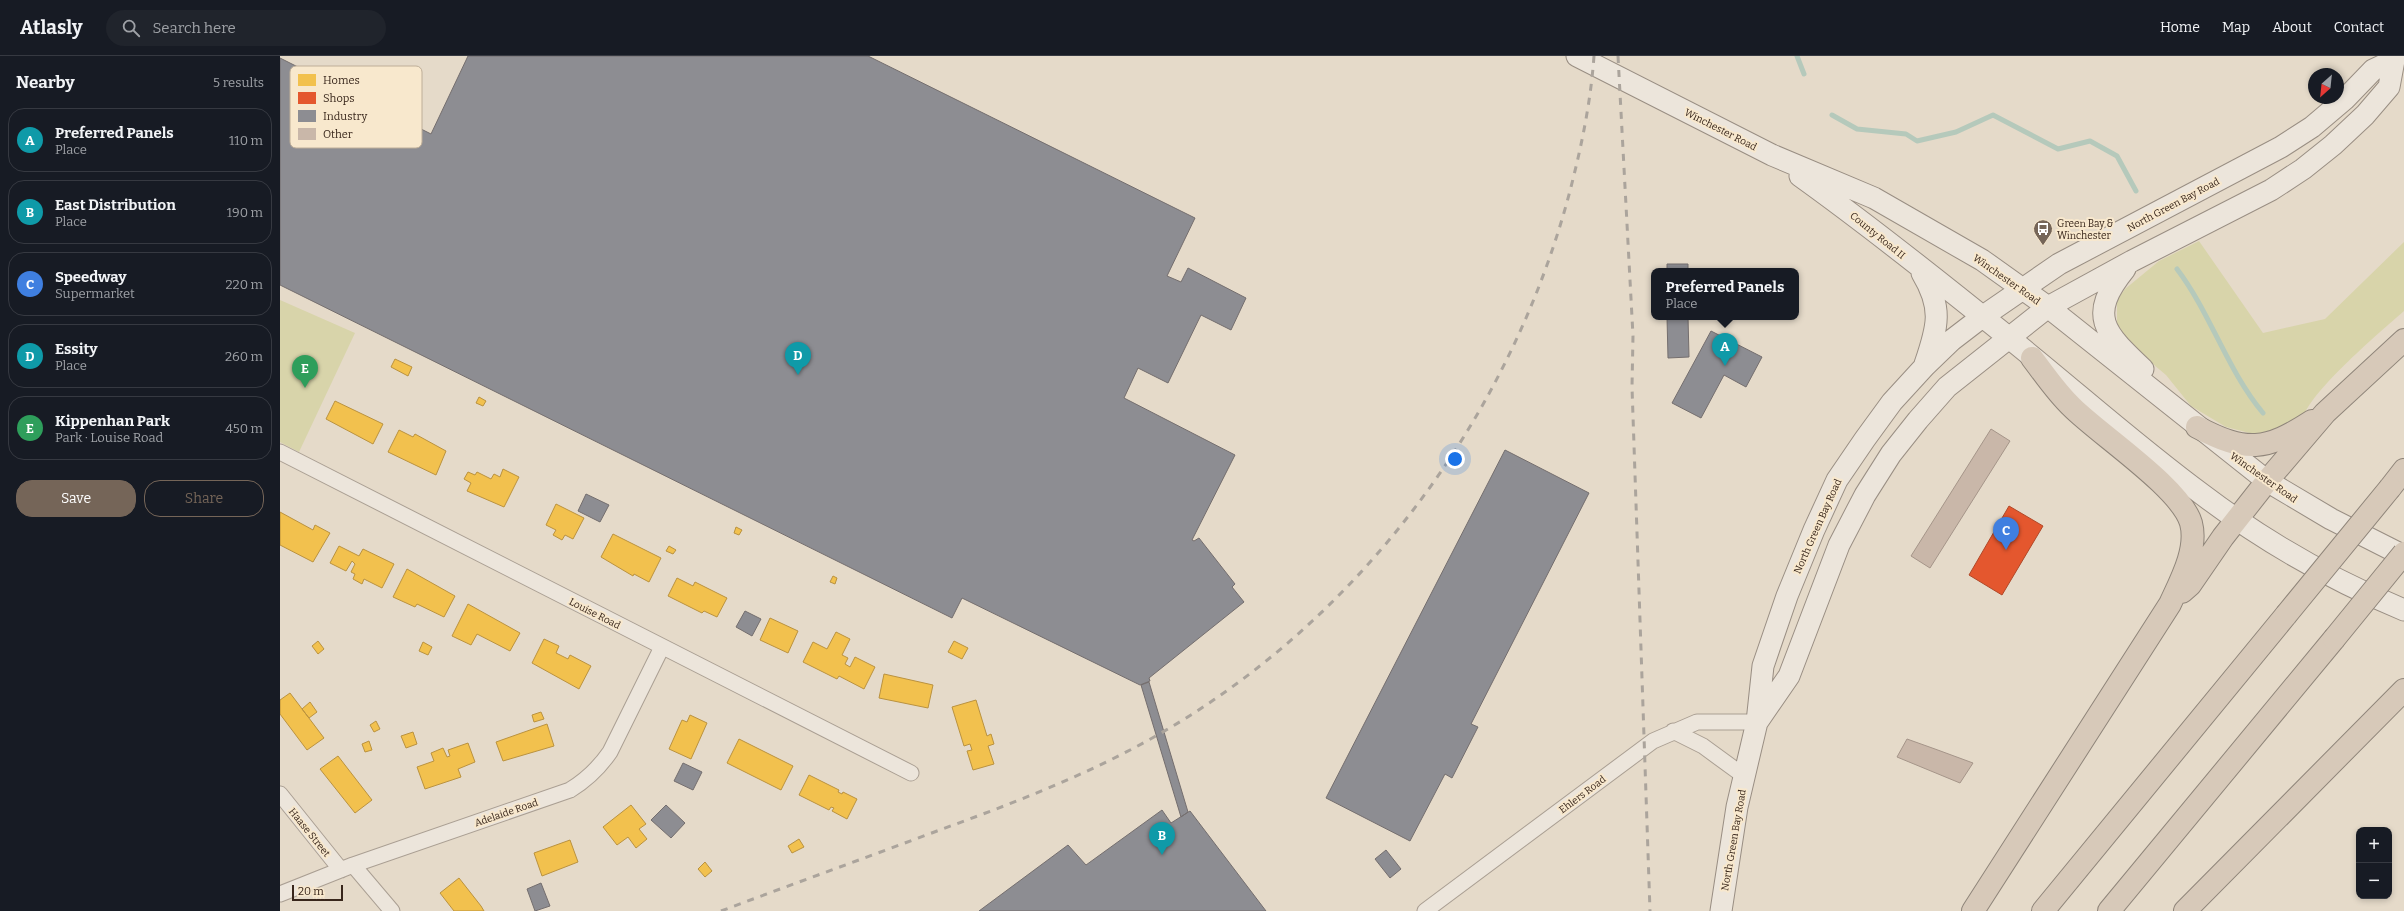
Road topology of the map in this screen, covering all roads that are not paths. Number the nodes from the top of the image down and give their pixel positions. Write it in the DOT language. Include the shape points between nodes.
graph roads {
  1 [pos="1577,56"];
  2 [pos="2396,58"];
  3 [pos="1772,155"];
  4 [pos="2132,261"];
  5 [pos="1918,267"];
  6 [pos="2023,288"];
  7 [pos="2048,307"];
  8 [pos="1982,316"];
  9 [pos="2009,338"];
  10 [pos="2404,340"];
  11 [pos="2032,358"];
  12 [pos="1925,366"];
  13 [pos="2325,413"];
  14 [pos="2193,424"];
  15 [pos="280,452"];
  16 [pos="2404,470"];
  17 [pos="2267,481"];
  18 [pos="2237,519"];
  19 [pos="2404,554"];
  20 [pos="2170,604"];
  21 [pos="2404,610"];
  22 [pos="662,647"];
  23 [pos="2404,690"];
  24 [pos="1757,722"];
  25 [pos="1673,730"];
  26 [pos="911,773"];
  27 [pos="1744,776"];
  28 [pos="280,794"];
  29 [pos="347,868"];
  30 [pos="280,894"];
  31 [pos="392,911"];
  32 [pos="1425,911"];
  33 [pos="1721,911"];
  34 [pos="1973,911"];
  35 [pos="2043,911"];
  36 [pos="2109,911"];
  37 [pos="2185,911"];
  1 -- 3 [label="main road, Winchester Road"];
  2 -- 4 [label="main road, North Green Bay Road" via="2389,87 2365,115 2303,169 2271,190"];
  2 -- 6 [label="main road, North Green Bay Road" via="2373,70 2345,99 2312,127 2281,147 2059,264"];
  3 -- 5 [label="main road, County Road II" via="1853,214"];
  3 -- 6 [label="main road, Winchester Road" via="1874,198 1970,253"];
  4 -- 7 [label="main road, North Green Bay Road"];
  4 -- 14 [label="main road" via="2107,293 2103,312 2105,321 2115,341 2171,397"];
  5 -- 8 [label="main road, County Road II"];
  5 -- 12 [label="main road" via="1931,289 1937,306 1938,321"];
  6 -- 7 [label="main road, Winchester Road"];
  6 -- 8 [label="main road, North Green Bay Road"];
  7 -- 9 [label="main road, North Green Bay Road"];
  7 -- 14 [label="main road, Winchester Road"];
  8 -- 9 [label="main road"];
  8 -- 12 [label="main road, North Green Bay Road"];
  9 -- 11 [label="main road"];
  9 -- 24 [label="main road, North Green Bay Road" via="1947,387 1891,454 1865,495 1839,545 1789,676"];
  10 -- 13 [label="highway"];
  11 -- 18 [label="main road" via="2202,495"];
  11 -- 20 [label="highway" via="2071,406 2160,482 2185,508 2191,524 2191,547"];
  12 -- 24 [label="main road, North Green Bay Road" via="1869,432 1834,487 1787,596 1763,666"];
  13 -- 14 [label="highway" via="2274,442 2257,446 2228,442"];
  13 -- 17 [label="highway"];
  14 -- 17 [label="main road, Winchester Road"];
  15 -- 22 [label="street, Louise Road"];
  16 -- 35 [label="highway, bridge"];
  17 -- 18 [label="highway"];
  17 -- 19 [label="main road, Winchester Road" via="2331,519"];
  18 -- 20 [label="highway" via="2190,585"];
  18 -- 21 [label="main road" via="2313,567"];
  19 -- 36 [label="highway, bridge"];
  20 -- 34 [label="highway"];
  22 -- 26 [label="street, Louise Road"];
  22 -- 29 [label="street, Adelaide Road" via="610,752 600,767 586,780 570,790"];
  23 -- 37 [label="highway"];
  24 -- 25 [label="street, Ehlers Road" via="1697,722"];
  24 -- 27 [label="main road, North Green Bay Road"];
  25 -- 27 [label="street" via="1703,746"];
  25 -- 32 [label="street, Ehlers Road" via="1645,745"];
  27 -- 33 [label="main road, North Green Bay Road"];
  28 -- 29 [label="street, Haase Street"];
  29 -- 30 [label="street, Adelaide Road"];
  29 -- 31 [label="street, Haase Street"];
}
